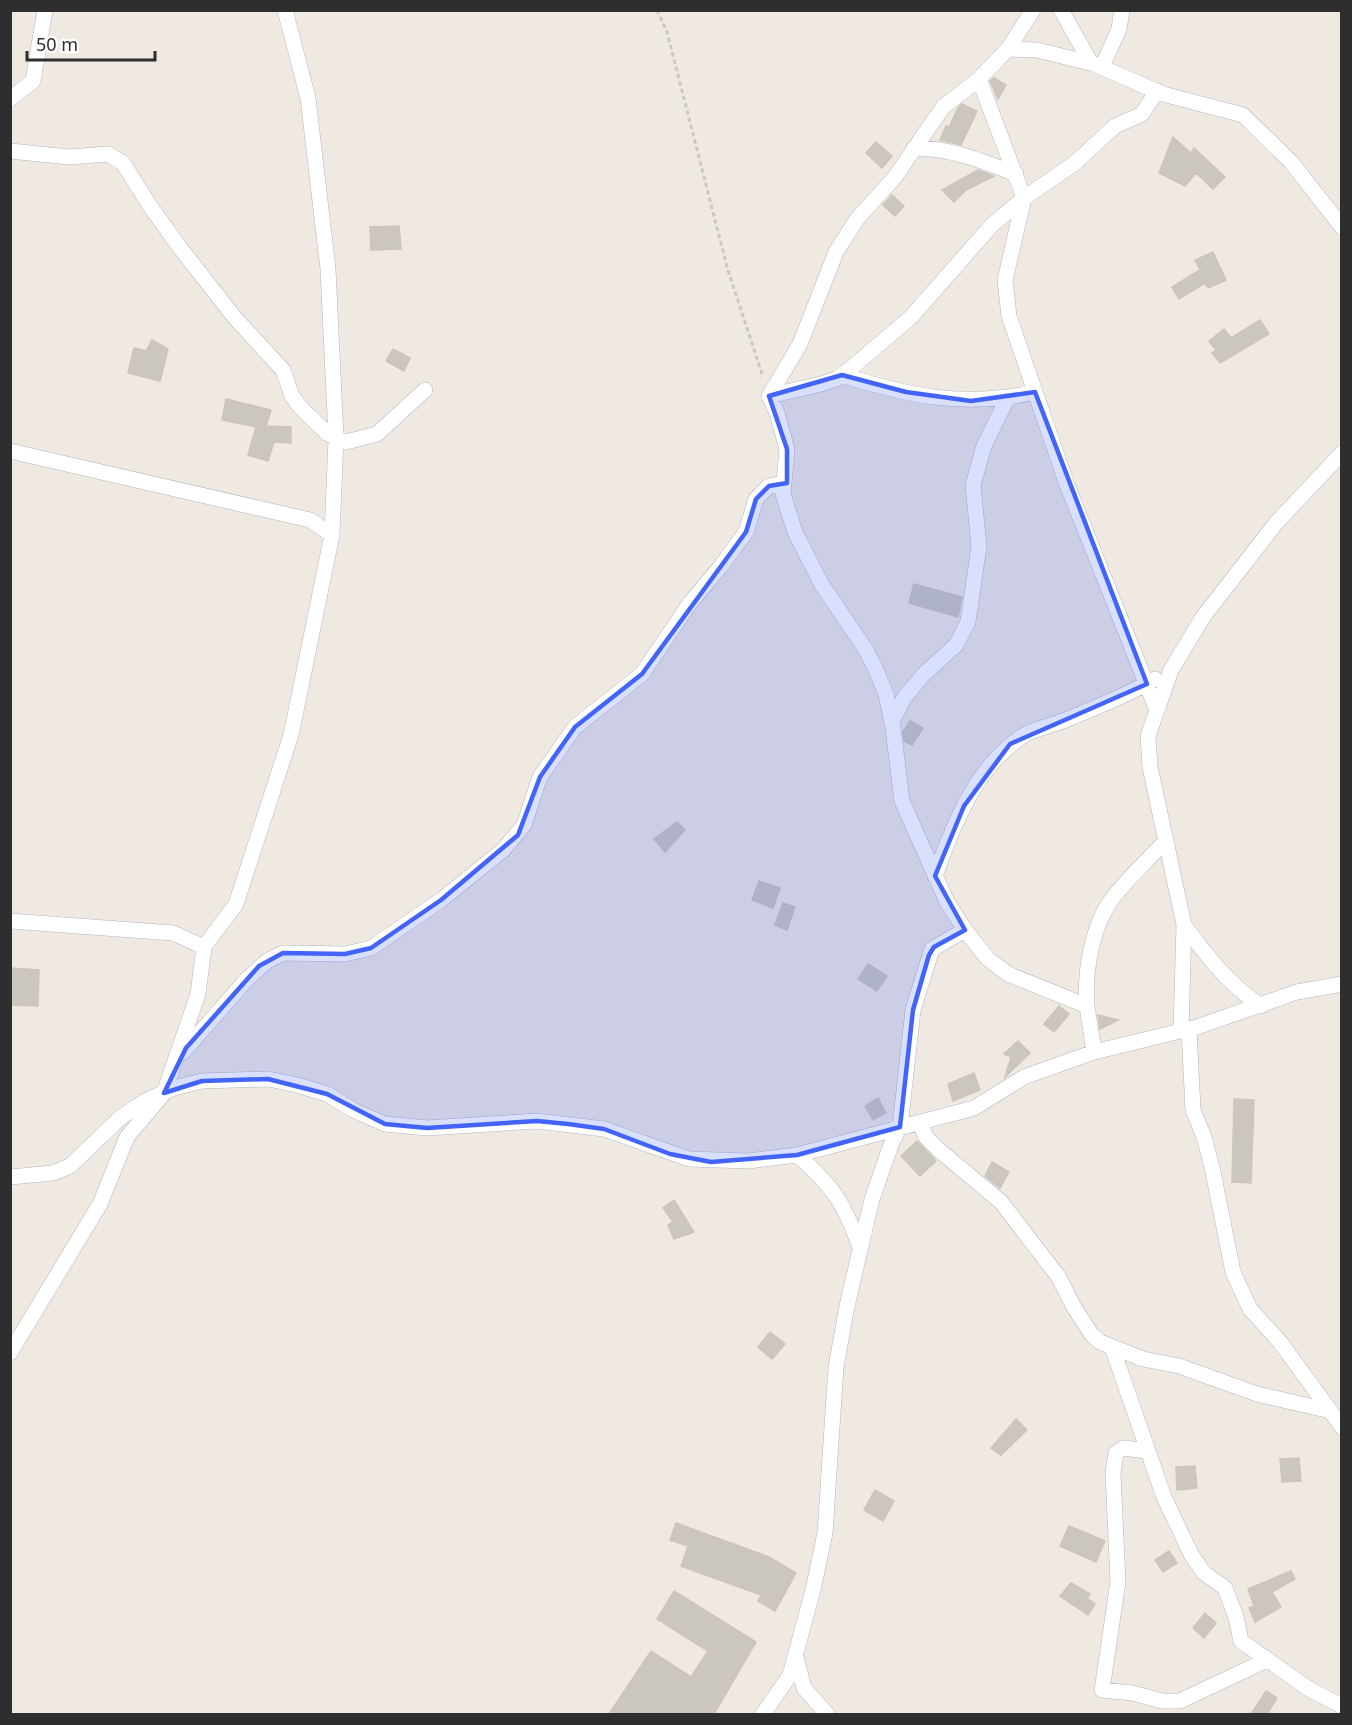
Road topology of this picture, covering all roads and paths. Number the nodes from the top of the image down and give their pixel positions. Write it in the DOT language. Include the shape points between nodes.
graph roads {
  1 [pos="45,10"];
  2 [pos="285,10"];
  3 [pos="657,10"];
  4 [pos="1033,10"];
  5 [pos="1061,10"];
  6 [pos="1122,10"];
  7 [pos="1008,49"];
  8 [pos="1097,65"];
  9 [pos="979,79"];
  10 [pos="1157,90"];
  11 [pos="10,99"];
  12 [pos="914,148"];
  13 [pos="10,151"];
  14 [pos="1016,174"];
  15 [pos="1024,198"];
  16 [pos="1341,227"];
  17 [pos="842,375"];
  18 [pos="425,390"];
  19 [pos="1035,392"];
  20 [pos="769,396"];
  21 [pos="1006,399"];
  22 [pos="336,438"];
  23 [pos="10,451"];
  24 [pos="1341,453"];
  25 [pos="784,483"];
  26 [pos="332,535"];
  27 [pos="1171,670"];
  28 [pos="1147,684"];
  29 [pos="1156,708"];
  30 [pos="892,721"];
  31 [pos="1165,841"];
  32 [pos="935,876"];
  33 [pos="10,921"];
  34 [pos="1184,925"];
  35 [pos="965,930"];
  36 [pos="204,947"];
  37 [pos="1341,984"];
  38 [pos="1261,1005"];
  39 [pos="1087,1006"];
  40 [pos="1185,1030"];
  41 [pos="1094,1052"];
  42 [pos="174,1065"];
  43 [pos="164,1093"];
  44 [pos="919,1122"];
  45 [pos="900,1127"];
  46 [pos="797,1155"];
  47 [pos="10,1177"];
  48 [pos="860,1248"];
  49 [pos="1112,1347"];
  50 [pos="10,1353"];
  51 [pos="1331,1411"];
  52 [pos="1341,1427"];
  53 [pos="1148,1451"];
  54 [pos="796,1654"];
  55 [pos="1267,1660"];
  56 [pos="1341,1706"];
  57 [pos="763,1714"];
  58 [pos="827,1714"];
  1 -- 11 [label="street" via="33,81"];
  2 -- 22 [label="street" via="308,98 328,269"];
  3 -- 20 [label="path" via="667,32 727,267"];
  4 -- 7 [label="street"];
  5 -- 8 [label="street"];
  6 -- 8 [label="street" via="1119,29"];
  7 -- 8 [label="street" via="1037,50"];
  7 -- 9 [label="street"];
  8 -- 10 [label="street"];
  9 -- 12 [label="street" via="943,106"];
  9 -- 14 [label="street"];
  10 -- 15 [label="street" via="1142,114 1115,126 1075,163"];
  10 -- 16 [label="street" via="1244,115 1291,162"];
  12 -- 14 [label="street" via="964,154"];
  12 -- 20 [label="street" via="836,252 800,344"];
  13 -- 22 [label="street" via="69,157 108,154 123,163 150,206 235,318 283,370 301,408"];
  14 -- 15 [label="street"];
  15 -- 17 [label="street" via="992,225 911,317"];
  15 -- 19 [label="street" via="1005,280 1009,316"];
  17 -- 20 [label="street"];
  17 -- 21 [label="street" via="945,398"];
  18 -- 22 [label="street" via="377,434 346,442"];
  19 -- 21 [label="street"];
  19 -- 28 [label="street" via="1097,565"];
  20 -- 25 [label="street" via="787,449"];
  21 -- 30 [label="street" via="984,446 972,485 980,546 968,622 956,645 923,675"];
  22 -- 26 [label="street"];
  23 -- 26 [label="street" via="310,520"];
  24 -- 27 [label="street" via="1276,523 1203,617"];
  25 -- 30 [label="street" via="783,494 797,537 822,585 866,650 886,694"];
  25 -- 42 [label="street" via="769,486 756,499 746,532 690,603 642,674 576,727 540,777 524,825 503,850 441,900 371,948 345,954 283,953 267,961"];
  26 -- 36 [label="street" via="291,735 236,904"];
  27 -- 28 [label="street"];
  27 -- 29 [label="street"];
  28 -- 29 [label="street"];
  28 -- 32 [label="street" via="1010,744 964,806"];
  29 -- 31 [label="street" via="1148,751"];
  30 -- 32 [label="street" via="902,801"];
  31 -- 34 [label="street"];
  31 -- 39 [label="street" via="1107,906 1089,966"];
  32 -- 35 [label="street"];
  33 -- 36 [label="street" via="173,933"];
  34 -- 38 [label="street" via="1220,972 1240,992"];
  34 -- 40 [label="street"];
  35 -- 39 [label="street" via="988,959 1008,974"];
  35 -- 45 [label="street" via="934,947 929,956 913,1010"];
  36 -- 42 [label="street" via="198,994"];
  37 -- 38 [label="street" via="1297,992"];
  38 -- 40 [label="street"];
  39 -- 41 [label="street"];
  40 -- 41 [label="street"];
  40 -- 51 [label="street" via="1193,1110 1212,1167 1233,1272 1250,1309"];
  41 -- 44 [label="street" via="1024,1077 974,1108"];
  42 -- 43 [label="street"];
  43 -- 46 [label="street" via="202,1081 268,1079 327,1094 385,1124 427,1128 537,1121 604,1130 690,1159 748,1161"];
  43 -- 47 [label="street" via="120,1119 70,1166 53,1173"];
  43 -- 50 [label="street" via="127,1137 100,1204"];
  44 -- 45 [label="street"];
  44 -- 49 [label="street" via="926,1137 1000,1202 1058,1276 1092,1335"];
  45 -- 46 [label="street"];
  45 -- 48 [label="street" via="872,1199"];
  46 -- 48 [label="street" via="846,1208"];
  48 -- 54 [label="street" via="836,1367 825,1533"];
  49 -- 51 [label="street" via="1143,1359 1179,1365 1257,1394"];
  49 -- 53 [label="street"];
  51 -- 52 [label="street"];
  53 -- 55 [label="street" via="1191,1554 1204,1572 1225,1588 1240,1641"];
  53 -- 55 [label="street" via="1124,1448 1115,1456 1118,1582 1102,1690 1180,1701"];
  54 -- 57 [label="street" via="790,1675"];
  54 -- 58 [label="street" via="804,1688"];
  55 -- 56 [label="street"];
}
